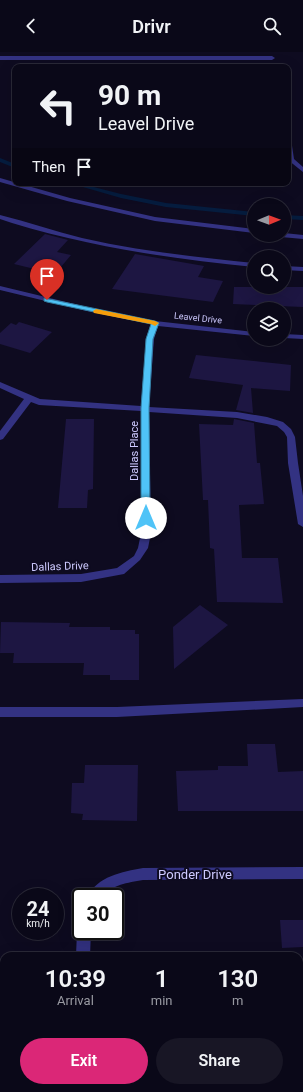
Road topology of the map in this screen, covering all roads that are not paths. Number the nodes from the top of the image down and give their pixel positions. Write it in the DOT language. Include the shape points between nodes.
graph roads {
  1 [pos="270,52"];
  2 [pos="0,58"];
  3 [pos="291,160"];
  4 [pos="303,170"];
  5 [pos="0,180"];
  6 [pos="12,183"];
  7 [pos="21,186"];
  8 [pos="0,217"];
  9 [pos="247,230"];
  10 [pos="291,236"];
  11 [pos="303,237"];
  12 [pos="247,264"];
  13 [pos="291,268"];
  14 [pos="303,269"];
  15 [pos="0,288"];
  16 [pos="155,323"];
  17 [pos="247,333"];
  18 [pos="291,336"];
  19 [pos="303,337"];
  20 [pos="0,385"];
  21 [pos="29,398"];
  22 [pos="145,408"];
  23 [pos="0,437"];
  24 [pos="303,524"];
  25 [pos="120,571"];
  26 [pos="0,579"];
  27 [pos="303,704"];
  28 [pos="0,712"];
  29 [pos="303,873"];
  30 [pos="102,888"];
  31 [pos="84,940"];
  32 [pos="83,952"];
  1 -- 2 [label="street" via="272,60"];
  3 -- 4 [label="street"];
  5 -- 6 [label="street"];
  7 -- 9 [label="street" via="69,200 155,219"];
  8 -- 12 [label="street" via="59,234 155,254"];
  10 -- 11 [label="street"];
  13 -- 14 [label="street"];
  15 -- 16 [label="street, Leavel Drive"];
  16 -- 17 [label="street, Leavel Drive"];
  16 -- 22 [label="street, Dallas Place" via="150,339"];
  18 -- 19 [label="street"];
  20 -- 21 [label="street"];
  21 -- 22 [label="street" via="49,403"];
  21 -- 23 [label="street"];
  22 -- 24 [label="street" via="237,415 280,424 291,437"];
  22 -- 25 [label="street, Dallas Place" via="146,533 143,548 136,558"];
  25 -- 26 [label="street, Dallas Drive" via="81,578"];
  27 -- 28 [label="street" via="117,712"];
  29 -- 30 [label="street, Ponder Drive" via="143,874 126,877"];
  31 -- 32 [label="street"];
}
